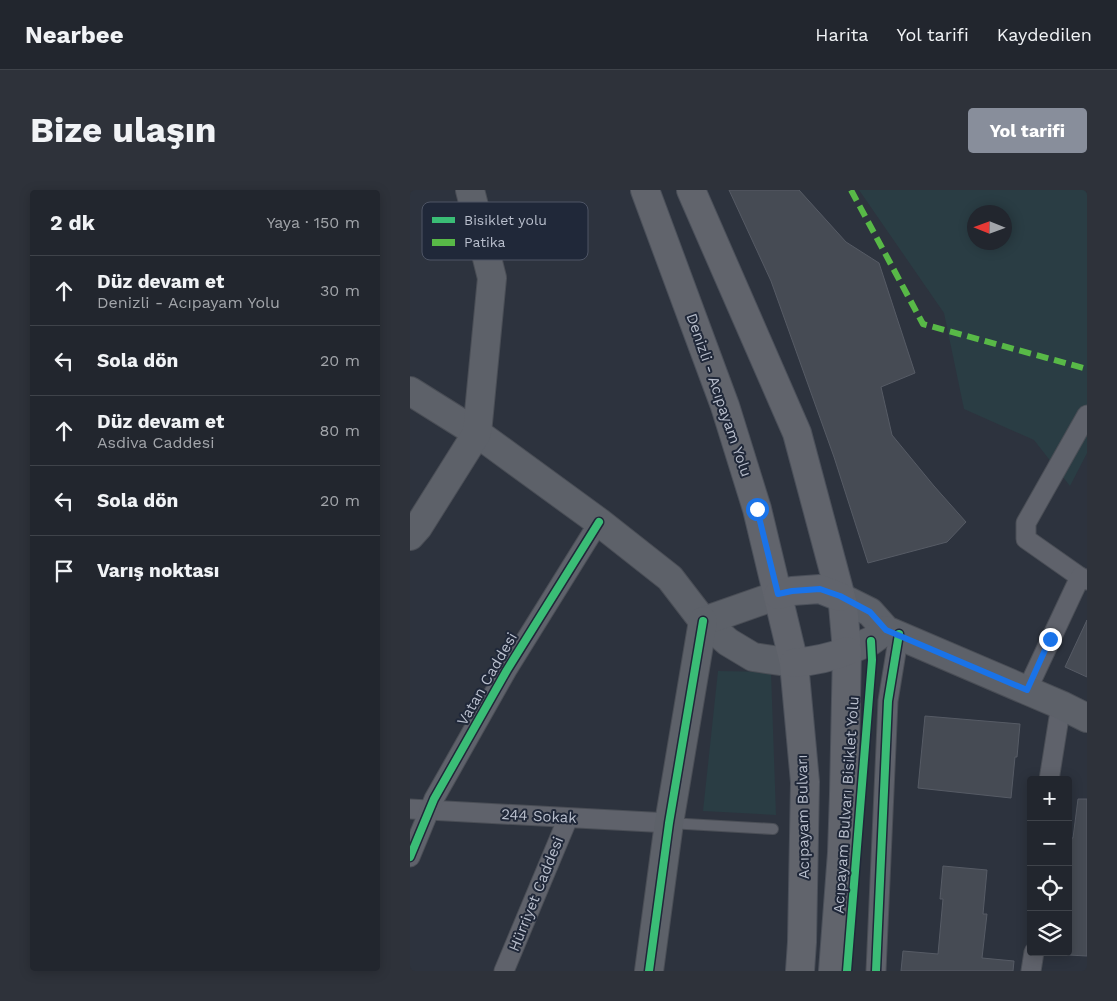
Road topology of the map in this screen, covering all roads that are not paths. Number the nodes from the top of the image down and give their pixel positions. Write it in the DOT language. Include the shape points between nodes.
graph roads {
  1 [pos="645,190"];
  2 [pos="691,190"];
  3 [pos="488,260"];
  4 [pos="410,391"];
  5 [pos="1087,415"];
  6 [pos="477,433"];
  7 [pos="599,522"];
  8 [pos="410,536"];
  9 [pos="1083,578"];
  10 [pos="778,594"];
  11 [pos="840,596"];
  12 [pos="704,621"];
  13 [pos="892,632"];
  14 [pos="847,651"];
  15 [pos="794,663"];
  16 [pos="1027,690"];
  17 [pos="1061,705"];
  18 [pos="1087,718"];
  19 [pos="1050,776"];
  20 [pos="410,809"];
  21 [pos="429,810"];
  22 [pos="568,818"];
  23 [pos="668,823"];
  24 [pos="773,830"];
  25 [pos="410,857"];
  26 [pos="1033,956"];
  27 [pos="834,959"];
  28 [pos="504,971"];
  29 [pos="649,971"];
  30 [pos="800,971"];
  31 [pos="846,971"];
  32 [pos="876,971"];
  33 [pos="1031,971"];
  1 -- 10 [label="main road, Denizli - Acıpayam Yolu" via="725,406 757,509"];
  2 -- 11 [label="main road" via="797,433"];
  3 -- 6 [label="street" via="492,278"];
  4 -- 6 [label="street"];
  5 -- 9 [label="street" via="1026,523 1026,539"];
  6 -- 7 [label="street"];
  6 -- 8 [label="street"];
  7 -- 12 [label="street" via="670,578"];
  7 -- 21 [label="street, Vatan Caddesi" via="506,670"];
  9 -- 16 [label="street"];
  10 -- 11 [label="main road" via="820,589"];
  10 -- 12 [label="street"];
  10 -- 15 [label="main road, Denizli - Acıpayam Yolu"];
  11 -- 13 [label="street" via="870,612"];
  11 -- 14 [label="main road"];
  12 -- 15 [label="street" via="728,642 753,657"];
  12 -- 23 [label="street"];
  13 -- 14 [label="street"];
  13 -- 16 [label="street"];
  13 -- 32 [label="street"];
  14 -- 15 [label="main road"];
  14 -- 27 [label="main road" via="842,853"];
  15 -- 30 [label="main road, Acıpayam Bulvarı" via="805,782"];
  16 -- 17 [label="street"];
  17 -- 18 [label="street"];
  17 -- 19 [label="street"];
  20 -- 21 [label="street, 244 Sokak"];
  21 -- 22 [label="street, 244 Sokak"];
  21 -- 25 [label="street, Vatan Caddesi"];
  22 -- 23 [label="street, 244 Sokak"];
  22 -- 28 [label="street, Hürriyet Caddesi"];
  23 -- 24 [label="lane"];
  23 -- 29 [label="street"];
  26 -- 33 [label="street"];
  27 -- 31 [label="street"];
}
